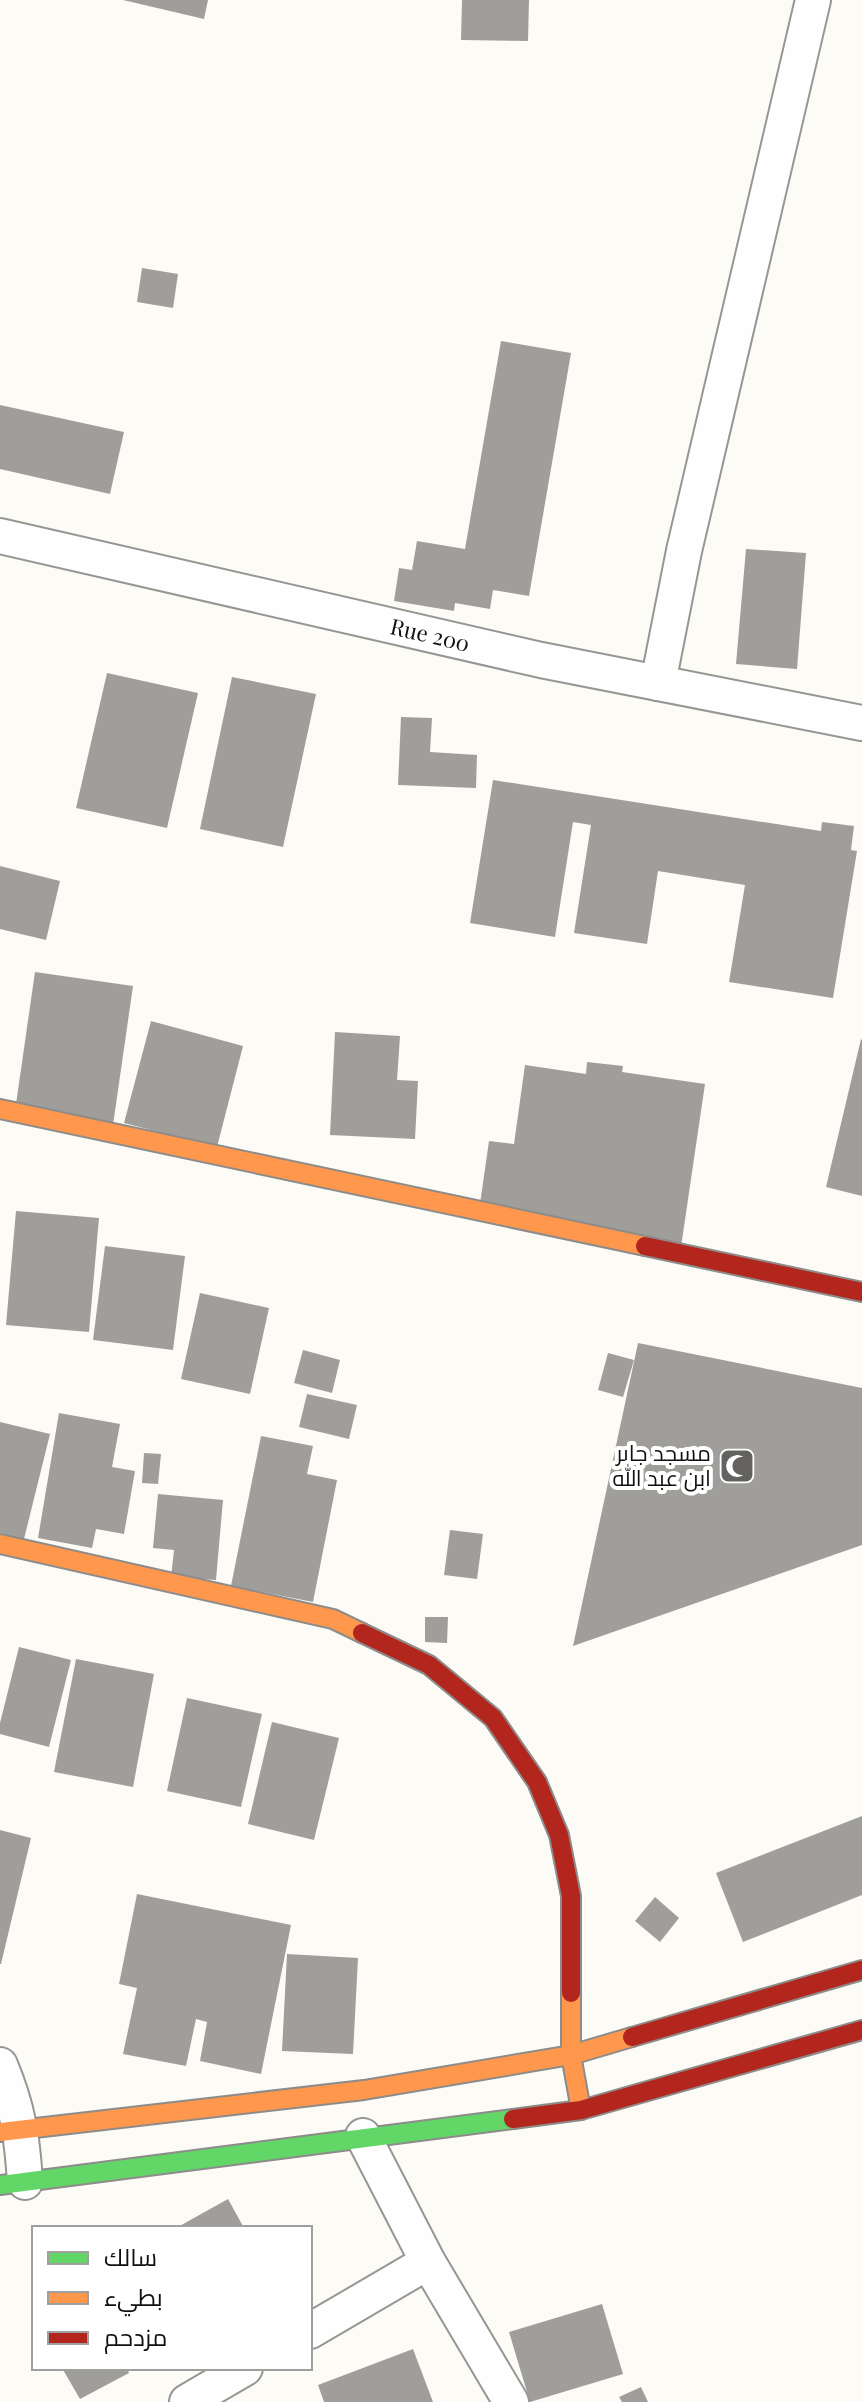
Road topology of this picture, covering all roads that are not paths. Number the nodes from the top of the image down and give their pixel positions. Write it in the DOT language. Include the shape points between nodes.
graph roads {
  1 [pos="813,0"];
  2 [pos="0,536"];
  3 [pos="658,683"];
  4 [pos="862,723"];
  5 [pos="0,1109"];
  6 [pos="862,1292"];
  7 [pos="0,1544"];
  8 [pos="862,1970"];
  9 [pos="862,2030"];
  10 [pos="571,2055"];
  11 [pos="0,2065"];
  12 [pos="581,2110"];
  13 [pos="11,2130"];
  14 [pos="363,2136"];
  15 [pos="12,2184"];
  16 [pos="428,2262"];
  17 [pos="312,2330"];
  18 [pos="242,2370"];
  19 [pos="187,2402"];
  20 [pos="511,2402"];
  1 -- 3 [label="street"];
  2 -- 3 [label="street, Rue 200"];
  3 -- 4 [label="street, Rue 200"];
  5 -- 6 [label="street"];
  7 -- 10 [label="street" via="333,1619 429,1665 493,1718 537,1782 559,1835 571,1896"];
  8 -- 10 [label="street"];
  9 -- 12 [label="street"];
  10 -- 12 [label="street"];
  10 -- 13 [label="street" via="364,2090"];
  11 -- 13 [label="street" via="12,2093"];
  12 -- 14 [label="street"];
  13 -- 15 [label="street"];
  14 -- 15 [label="street"];
  14 -- 16 [label="street"];
  16 -- 17 [label="street"];
  16 -- 20 [label="street"];
  18 -- 19 [label="street"];
}
